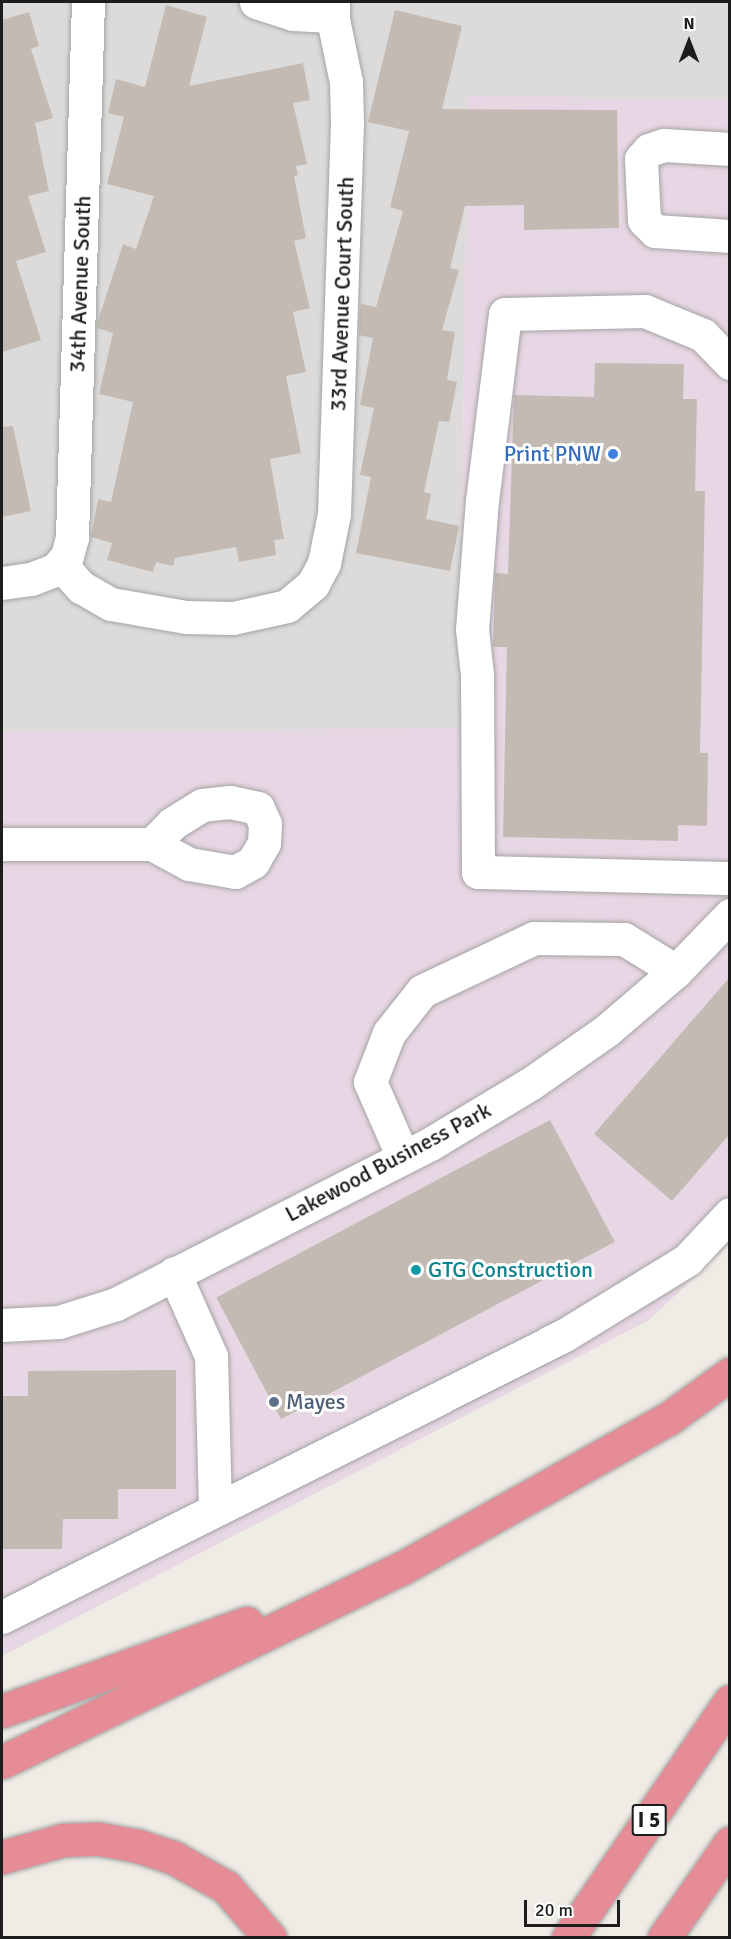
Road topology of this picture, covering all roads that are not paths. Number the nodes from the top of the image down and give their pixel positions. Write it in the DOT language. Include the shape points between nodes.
graph roads {
  1 [pos="88,2"];
  2 [pos="256,2"];
  3 [pos="332,9"];
  4 [pos="729,149"];
  5 [pos="729,236"];
  6 [pos="729,363"];
  7 [pos="61,565"];
  8 [pos="2,583"];
  9 [pos="2,844"];
  10 [pos="152,844"];
  11 [pos="729,878"];
  12 [pos="729,915"];
  13 [pos="676,971"];
  14 [pos="403,1157"];
  15 [pos="729,1214"];
  16 [pos="174,1273"];
  17 [pos="2,1325"];
  18 [pos="729,1374"];
  19 [pos="215,1509"];
  20 [pos="402,1568"];
  21 [pos="2,1617"];
  22 [pos="729,1701"];
  23 [pos="2,1711"];
  24 [pos="2,1762"];
  25 [pos="729,1843"];
  26 [pos="2,1857"];
  27 [pos="270,1938"];
  28 [pos="568,1938"];
  29 [pos="664,1938"];
  1 -- 7 [label="street, 34th Avenue South" via="73,522 69,549"];
  2 -- 3 [label="street" via="293,14"];
  3 -- 7 [label="street, 33rd Avenue Court South" via="347,105 338,397 331,540 313,584 287,606 271,611 233,618 186,617 111,604 81,587"];
  4 -- 5 [label="street" via="664,145 649,150 641,159 644,220 655,231"];
  6 -- 11 [label="street" via="703,335 645,311 505,314 482,500 472,629 477,675 478,872"];
  7 -- 8 [label="street" via="45,575"];
  9 -- 10 [label="street"];
  12 -- 13 [label="street, Lakewood Business Park"];
  13 -- 14 [label="street, Lakewood Business Park" via="606,1030 530,1084"];
  13 -- 14 [label="street" via="624,939 534,938 422,991 388,1033 370,1082"];
  14 -- 16 [label="street, Lakewood Business Park"];
  15 -- 19 [label="street" via="687,1260 563,1336"];
  16 -- 17 [label="street, Lakewood Business Park" via="116,1304 73,1320"];
  16 -- 19 [label="street" via="211,1356"];
  18 -- 20 [label="highway" via="668,1419"];
  19 -- 21 [label="street"];
  20 -- 23 [label="highway"];
  20 -- 24 [label="highway"];
  22 -- 28 [label="highway, I 5"];
  25 -- 29 [label="highway"];
  26 -- 27 [label="highway" via="63,1840 99,1839 138,1846 174,1858 226,1887"];
}
